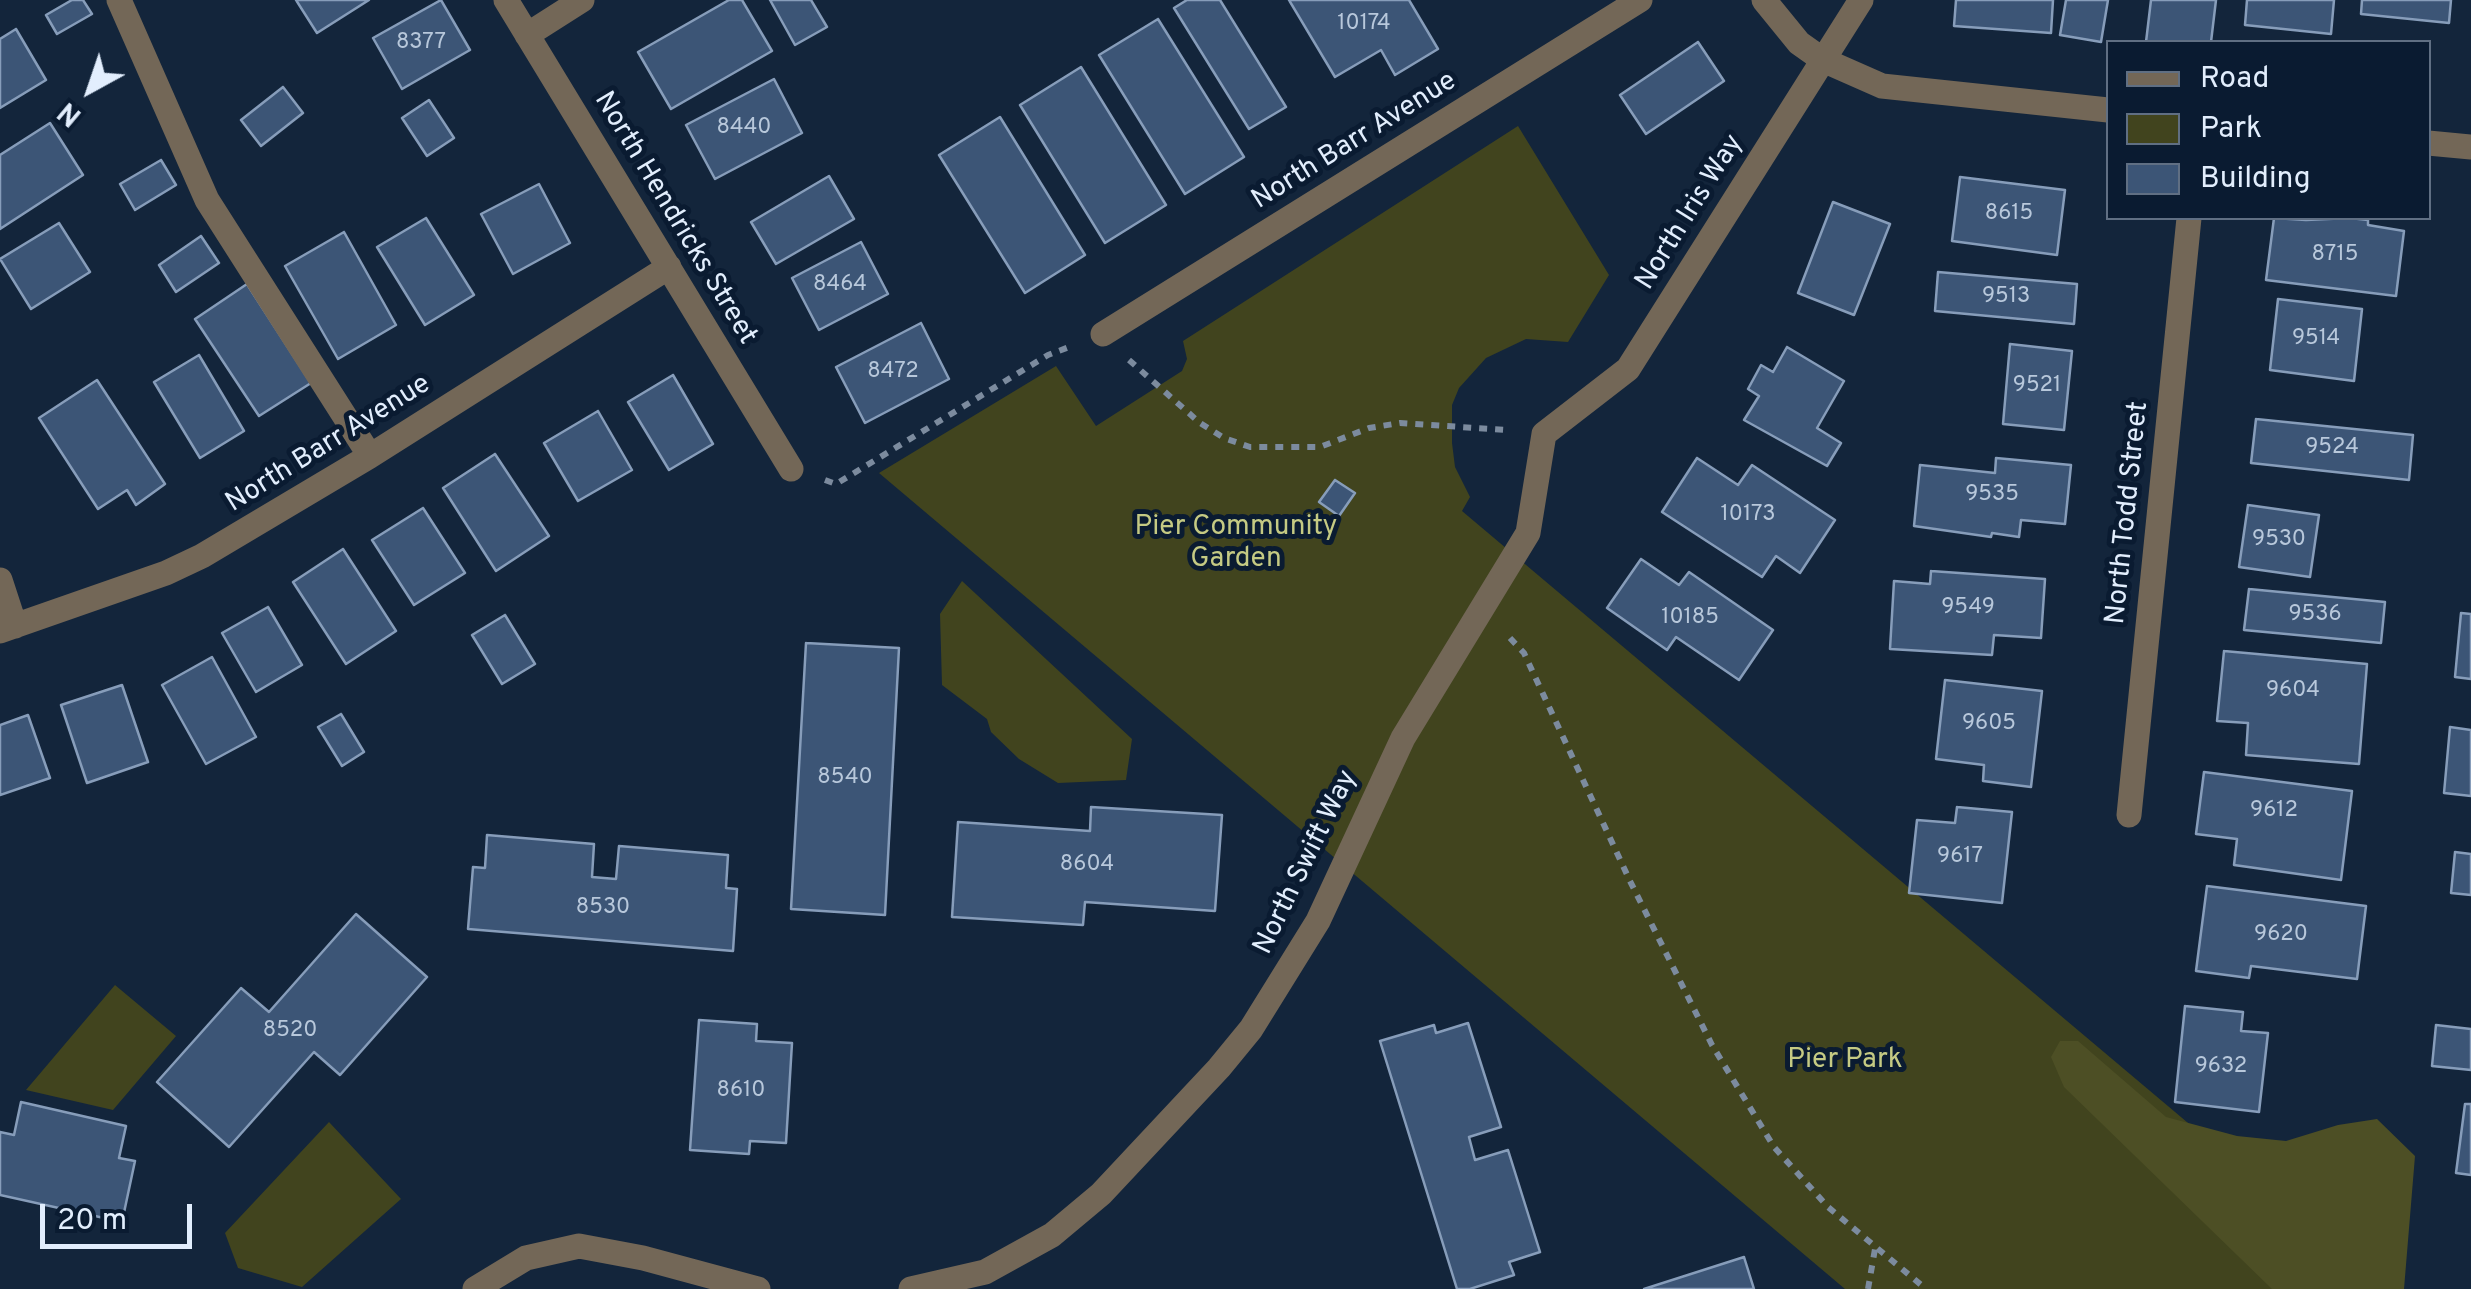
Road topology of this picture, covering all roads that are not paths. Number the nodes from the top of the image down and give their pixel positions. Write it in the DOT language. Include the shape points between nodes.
graph roads {
  1 [pos="119,0"];
  2 [pos="506,0"];
  3 [pos="582,0"];
  4 [pos="1640,0"];
  5 [pos="1764,0"];
  6 [pos="1861,0"];
  7 [pos="527,35"];
  8 [pos="1823,60"];
  9 [pos="2106,110"];
  10 [pos="2431,143"];
  11 [pos="2471,148"];
  12 [pos="2189,220"];
  13 [pos="669,267"];
  14 [pos="1102,334"];
  15 [pos="1544,434"];
  16 [pos="370,456"];
  17 [pos="791,469"];
  18 [pos="0,580"];
  19 [pos="8,628"];
  20 [pos="2128,815"];
  21 [pos="475,1289"];
  22 [pos="758,1289"];
  23 [pos="911,1289"];
  1 -- 16 [label="street" via="208,200"];
  2 -- 7 [label="street, North Hendricks Street"];
  3 -- 7 [label="street"];
  4 -- 14 [label="street, North Barr Avenue"];
  5 -- 8 [label="street"];
  6 -- 8 [label="street, North Iris Way"];
  7 -- 13 [label="street, North Hendricks Street"];
  8 -- 9 [label="street" via="1882,86"];
  8 -- 15 [label="street, North Iris Way" via="1628,369"];
  10 -- 11 [label="street"];
  12 -- 20 [label="street, North Todd Street"];
  13 -- 16 [label="street, North Barr Avenue"];
  13 -- 17 [label="street, North Hendricks Street"];
  15 -- 23 [label="street, North Swift Way" via="1528,532 1403,738 1318,921 1251,1030 1101,1194 1052,1235 985,1272"];
  16 -- 19 [label="street, North Barr Avenue" via="202,556"];
  18 -- 19 [label="street"];
  21 -- 22 [label="street" via="526,1258 579,1246"];
}
